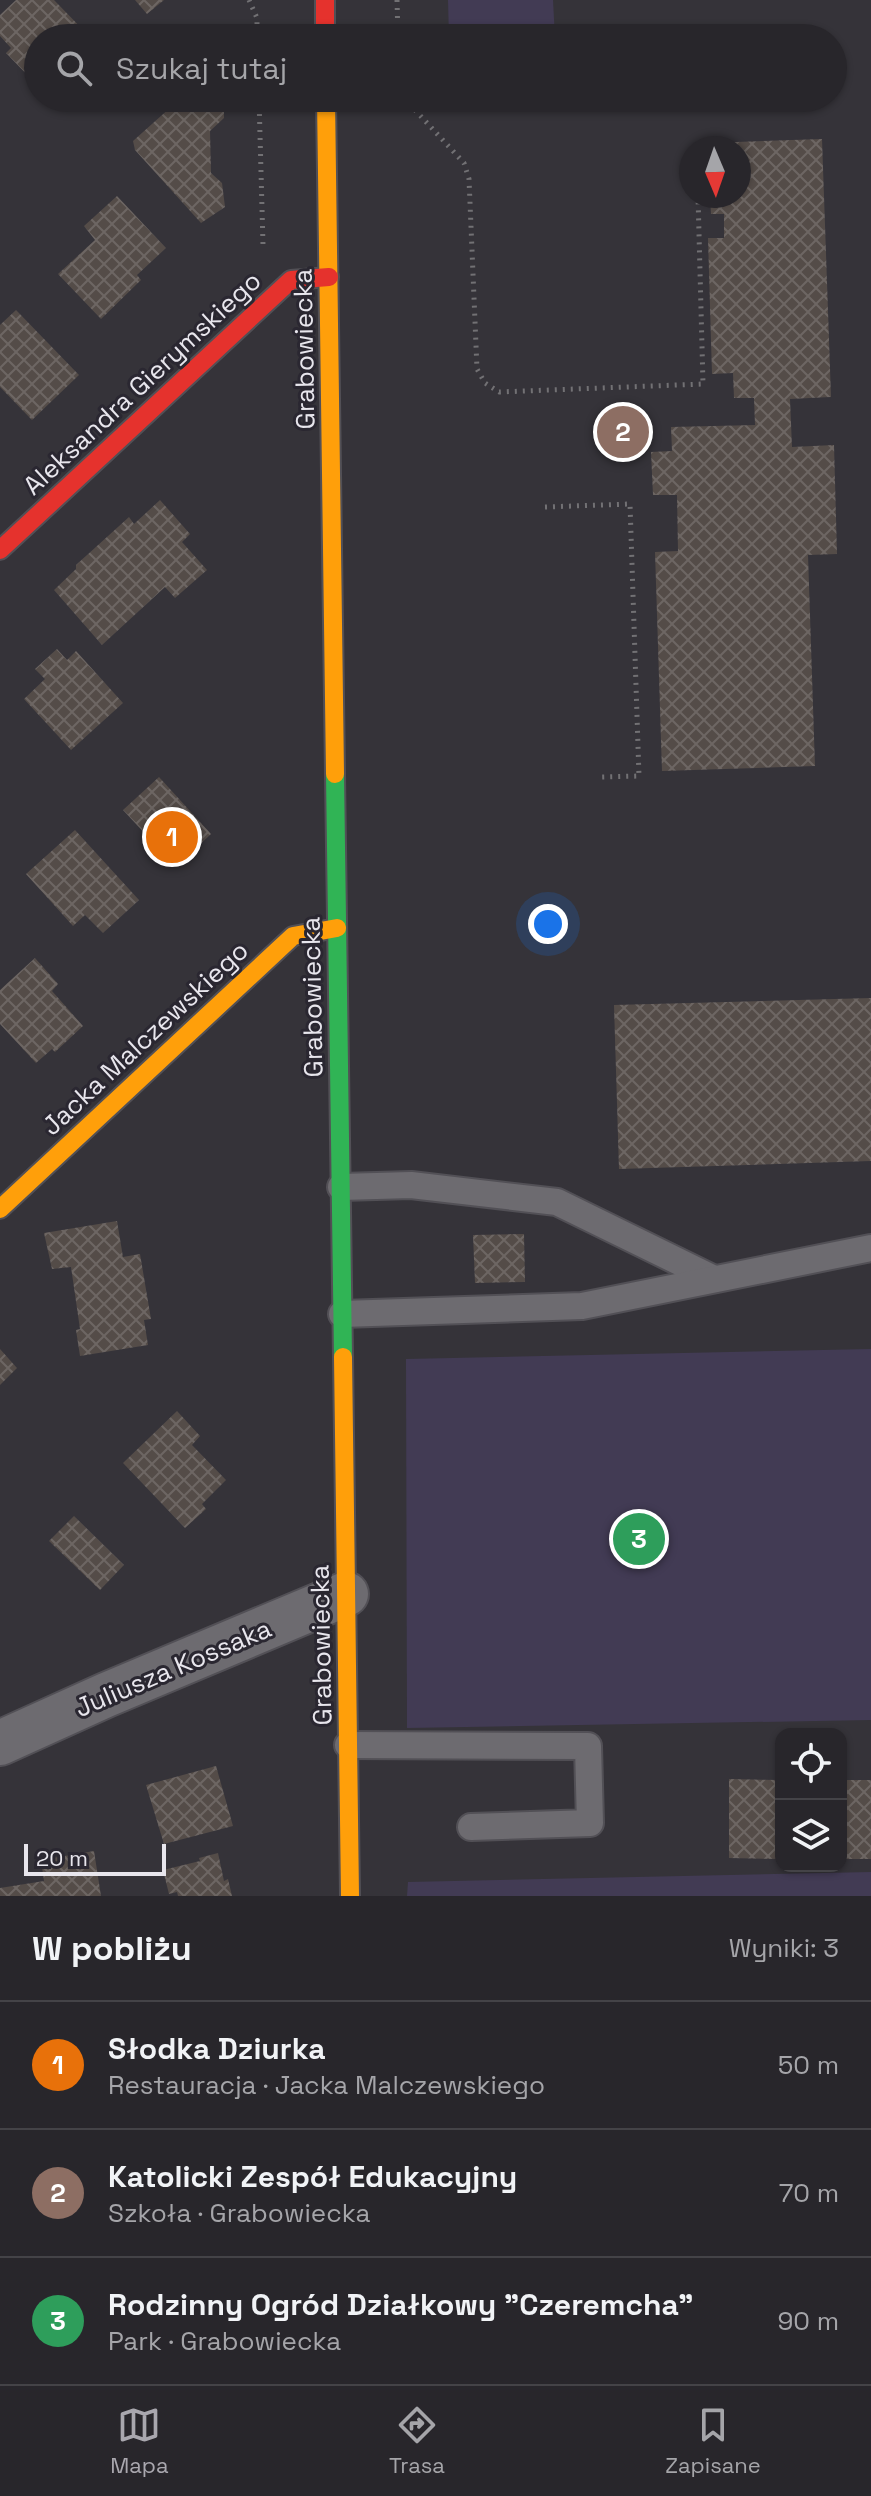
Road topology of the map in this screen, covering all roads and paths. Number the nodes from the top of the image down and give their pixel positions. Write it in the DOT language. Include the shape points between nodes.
graph roads {
  1 [pos="249,0"];
  2 [pos="325,0"];
  3 [pos="397,0"];
  4 [pos="257,24"];
  5 [pos="325,24"];
  6 [pos="398,24"];
  7 [pos="259,112"];
  8 [pos="326,112"];
  9 [pos="417,112"];
  10 [pos="698,208"];
  11 [pos="329,277"];
  12 [pos="291,280"];
  13 [pos="545,507"];
  14 [pos="0,550"];
  15 [pos="602,777"];
  16 [pos="337,928"];
  17 [pos="341,1187"];
  18 [pos="0,1209"];
  19 [pos="871,1248"];
  20 [pos="714,1279"];
  21 [pos="342,1314"];
  22 [pos="346,1594"];
  23 [pos="0,1743"];
  24 [pos="348,1745"];
  25 [pos="471,1827"];
  26 [pos="350,1896"];
  1 -- 4 [label="path"];
  2 -- 5 [label="street"];
  3 -- 6 [label="path"];
  7 -- 12 [label="path" via="264,262"];
  8 -- 11 [label="street, Grabowiecka"];
  9 -- 10 [label="path" via="464,163 469,179 477,369 499,392 703,384"];
  11 -- 12 [label="street, Aleksandra Gierymskiego"];
  11 -- 16 [label="street, Grabowiecka"];
  12 -- 14 [label="street, Aleksandra Gierymskiego"];
  13 -- 15 [label="path" via="630,504 639,776"];
  16 -- 17 [label="street, Grabowiecka"];
  16 -- 18 [label="street, Jacka Malczewskiego" via="293,936"];
  17 -- 20 [label="lane" via="411,1185 557,1202"];
  17 -- 21 [label="street, Grabowiecka"];
  19 -- 20 [label="lane"];
  20 -- 21 [label="lane" via="582,1306"];
  21 -- 22 [label="street, Grabowiecka"];
  22 -- 23 [label="street, Juliusza Kossaka"];
  22 -- 24 [label="street, Grabowiecka"];
  24 -- 25 [label="lane" via="588,1746 590,1823"];
  24 -- 26 [label="street, Grabowiecka"];
}
